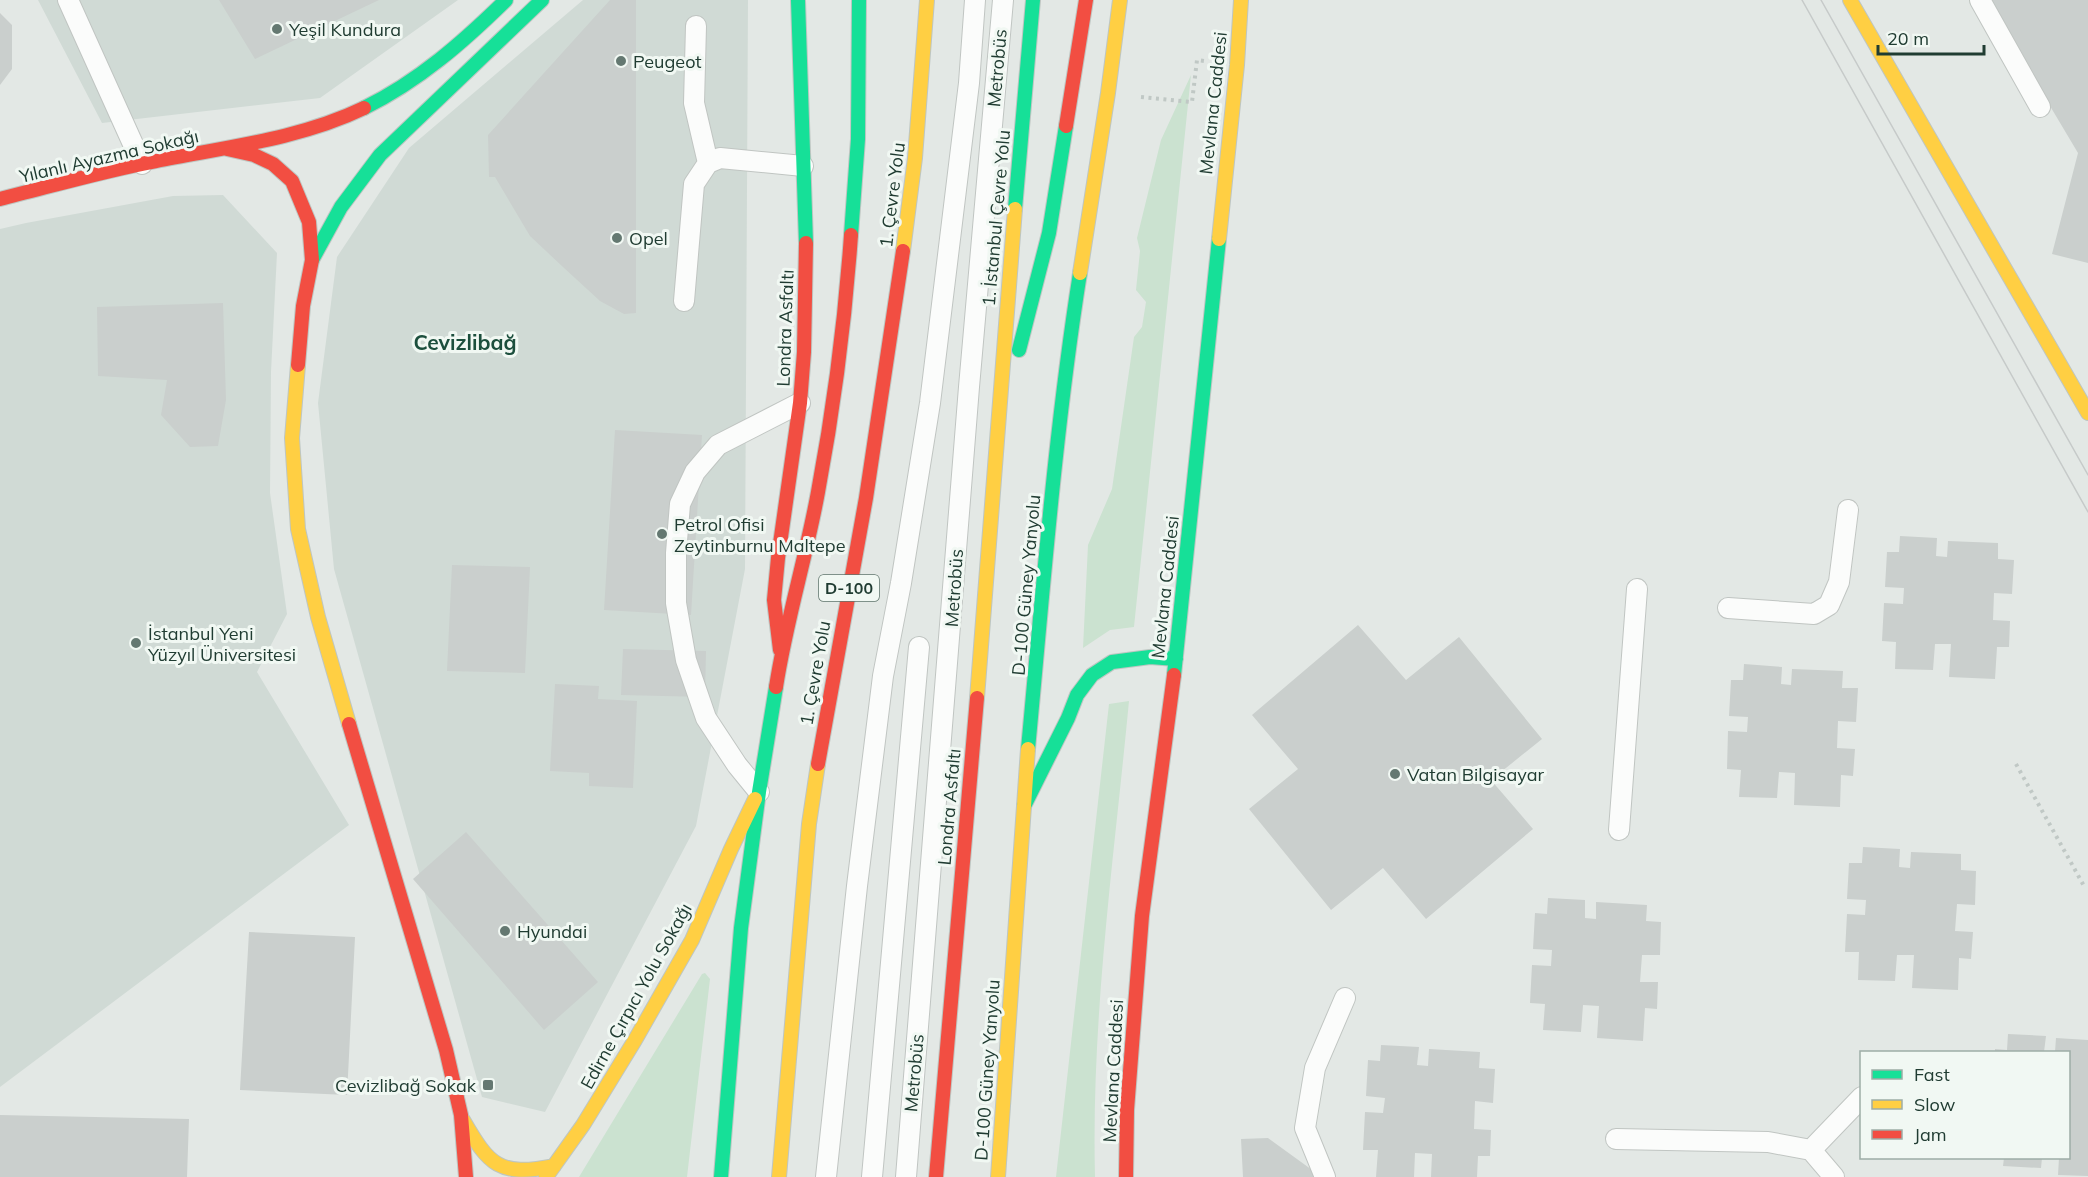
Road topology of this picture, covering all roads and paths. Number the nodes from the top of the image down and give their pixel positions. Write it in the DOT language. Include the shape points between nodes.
graph roads {
  1 [pos="68,0"];
  2 [pos="506,0"];
  3 [pos="542,0"];
  4 [pos="798,0"];
  5 [pos="859,0"];
  6 [pos="927,0"];
  7 [pos="975,0"];
  8 [pos="1003,0"];
  9 [pos="1033,0"];
  10 [pos="1086,0"];
  11 [pos="1120,0"];
  12 [pos="1241,0"];
  13 [pos="1850,0"];
  14 [pos="1980,0"];
  15 [pos="696,26"];
  16 [pos="1237,64"];
  17 [pos="1108,93"];
  18 [pos="2040,107"];
  19 [pos="227,149"];
  20 [pos="708,163"];
  21 [pos="142,164"];
  22 [pos="803,166"];
  23 [pos="0,199"];
  24 [pos="312,260"];
  25 [pos="684,301"];
  26 [pos="800,403"];
  27 [pos="2088,413"];
  28 [pos="996,439"];
  29 [pos="1848,510"];
  30 [pos="1637,589"];
  31 [pos="1728,608"];
  32 [pos="889,644"];
  33 [pos="919,647"];
  34 [pos="949,649"];
  35 [pos="781,655"];
  36 [pos="1176,659"];
  37 [pos="2016,764"];
  38 [pos="759,792"];
  39 [pos="1023,808"];
  40 [pos="1619,830"];
  41 [pos="2084,886"];
  42 [pos="1345,998"];
  43 [pos="1860,1099"];
  44 [pos="461,1115"];
  45 [pos="1616,1139"];
  46 [pos="1810,1150"];
  47 [pos="550,1172"];
  48 [pos="466,1177"];
  49 [pos="721,1177"];
  50 [pos="779,1177"];
  51 [pos="826,1177"];
  52 [pos="872,1177"];
  53 [pos="906,1177"];
  54 [pos="936,1177"];
  55 [pos="998,1177"];
  56 [pos="1126,1177"];
  57 [pos="1325,1177"];
  58 [pos="1834,1177"];
  1 -- 21 [label="lane"];
  2 -- 19 [label="main road, Yılanlı Ayazma Sokağı" via="459,46 385,97 298,131"];
  3 -- 24 [label="main road" via="380,155 341,207"];
  4 -- 22 [label="main road, Londra Asfaltı"];
  5 -- 35 [label="main road" via="858,139 838,373 818,494"];
  6 -- 50 [label="main road, 1. Çevre Yolu / D-100" via="915,158 896,313 809,824"];
  7 -- 32 [label="lane" via="969,83 930,403"];
  8 -- 34 [label="lane, Metrobüs"];
  9 -- 28 [label="main road, 1. İstanbul Çevre Yolu"];
  10 -- 28 [label="main road" via="1049,233"];
  11 -- 17 [label="main road, D-100 Güney Yanyolu"];
  12 -- 16 [label="main road, Mevlana Caddesi"];
  13 -- 27 [label="main road"];
  14 -- 18 [label="lane"];
  15 -- 20 [label="lane" via="694,103"];
  16 -- 17 [label="path" via="1197,60 1192,102"];
  16 -- 36 [label="main road, Mevlana Caddesi"];
  17 -- 39 [label="main road, D-100 Güney Yanyolu" via="1068,351"];
  19 -- 21 [label="main road, Yılanlı Ayazma Sokağı"];
  19 -- 24 [label="main road" via="273,164 292,181 309,222"];
  20 -- 22 [label="lane" via="720,158"];
  20 -- 25 [label="lane" via="694,184"];
  21 -- 23 [label="main road, Yılanlı Ayazma Sokağı"];
  22 -- 26 [label="main road, Londra Asfaltı" via="806,258"];
  24 -- 44 [label="main road" via="303,306 292,438 298,529 318,617 446,1050"];
  26 -- 35 [label="main road, Londra Asfaltı" via="774,600"];
  26 -- 38 [label="lane" via="718,445 695,472 680,504 676,603 686,660 706,718"];
  28 -- 54 [label="main road, Londra Asfaltı"];
  29 -- 31 [label="lane" via="1839,582 1829,606 1814,614"];
  30 -- 40 [label="lane"];
  32 -- 33 [label="lane"];
  32 -- 51 [label="lane"];
  33 -- 34 [label="lane"];
  33 -- 52 [label="lane"];
  34 -- 53 [label="lane, Metrobüs"];
  35 -- 38 [label="main road"];
  36 -- 39 [label="main road" via="1150,657 1112,662 1092,675 1077,695"];
  36 -- 56 [label="main road, Mevlana Caddesi" via="1140,937 1126,1110"];
  37 -- 41 [label="path"];
  38 -- 47 [label="main road, Edirne Çırpıcı Yolu Sokağı" via="692,940 584,1125"];
  38 -- 49 [label="main road" via="741,928"];
  39 -- 55 [label="main road, D-100 Güney Yanyolu"];
  42 -- 57 [label="lane" via="1315,1068 1305,1128"];
  43 -- 46 [label="lane"];
  44 -- 47 [label="main road" via="481,1151 496,1166 511,1175"];
  44 -- 48 [label="main road"];
  45 -- 46 [label="lane" via="1768,1142"];
  46 -- 58 [label="lane"];
}
